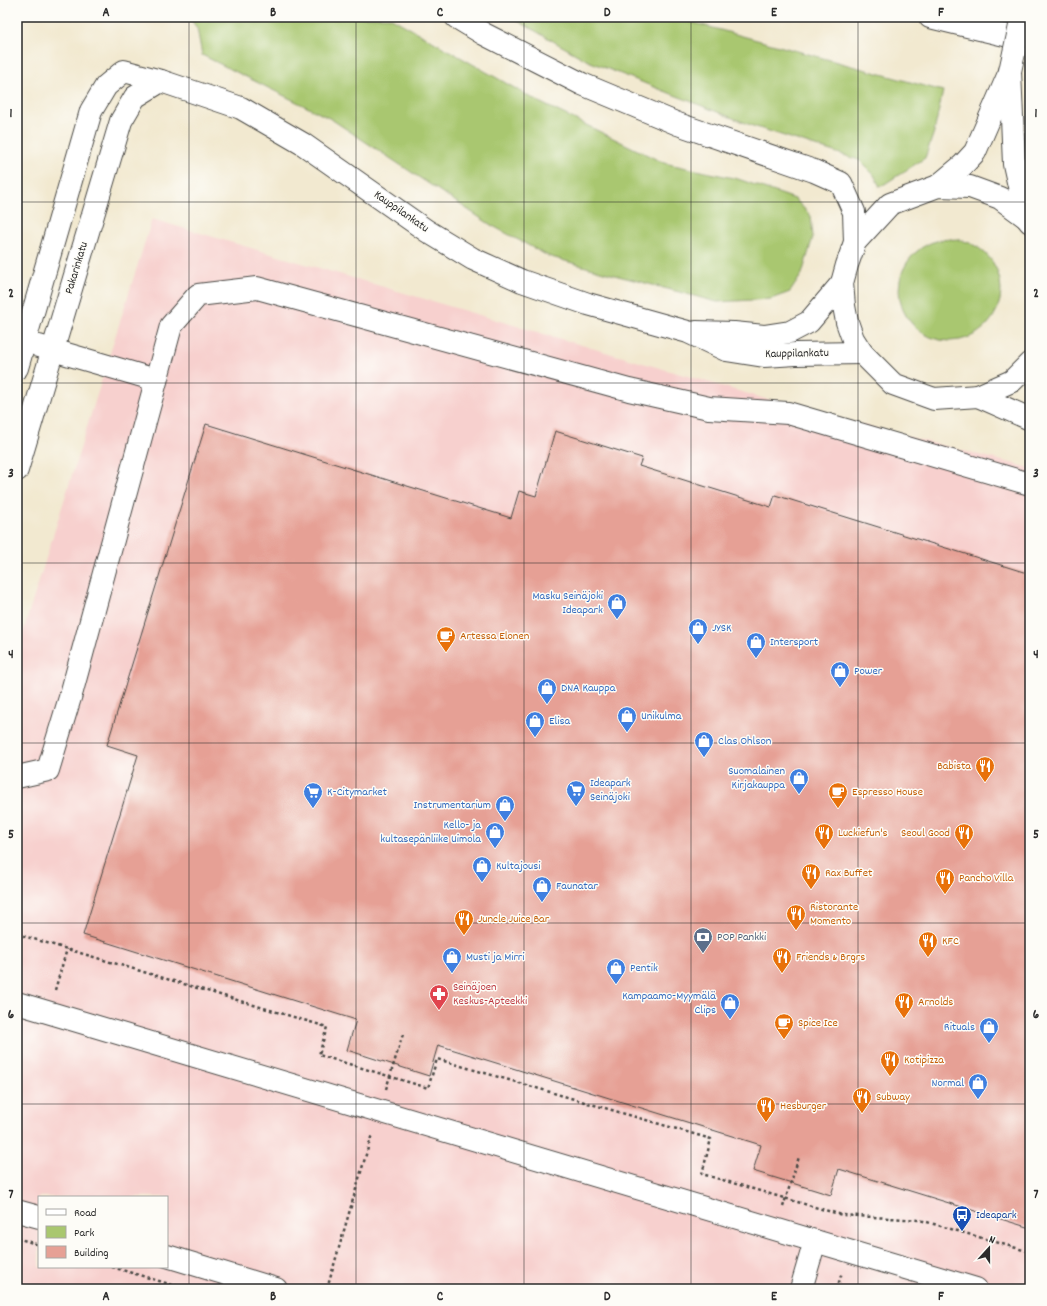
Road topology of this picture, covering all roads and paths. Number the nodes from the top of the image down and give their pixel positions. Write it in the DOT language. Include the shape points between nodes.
graph roads {
  1 [pos="456,17"];
  2 [pos="930,17"];
  3 [pos="1022,17"];
  4 [pos="1030,41"];
  5 [pos="1010,71"];
  6 [pos="161,81"];
  7 [pos="938,186"];
  8 [pos="1028,219"];
  9 [pos="856,242"];
  10 [pos="842,283"];
  11 [pos="688,332"];
  12 [pos="24,342"];
  13 [pos="52,350"];
  14 [pos="862,353"];
  15 [pos="1030,363"];
  16 [pos="17,368"];
  17 [pos="156,380"];
  18 [pos="978,396"];
  19 [pos="1030,419"];
  20 [pos="17,470"];
  21 [pos="1030,484"];
  22 [pos="17,777"];
  23 [pos="17,934"];
  24 [pos="17,1003"];
  25 [pos="403,1034"];
  26 [pos="390,1077"];
  27 [pos="379,1110"];
  28 [pos="799,1156"];
  29 [pos="786,1199"];
  30 [pos="17,1210"];
  31 [pos="38,1217"];
  32 [pos="777,1230"];
  33 [pos="17,1238"];
  34 [pos="816,1241"];
  35 [pos="38,1245"];
  36 [pos="1030,1252"];
  37 [pos="168,1256"];
  38 [pos="115,1268"];
  39 [pos="843,1268"];
  40 [pos="186,1289"];
  41 [pos="276,1289"];
  42 [pos="327,1289"];
  43 [pos="801,1289"];
  44 [pos="837,1289"];
  45 [pos="976,1289"];
  1 -- 9 [label="street" via="582,84 678,124 814,171 841,183 854,212"];
  2 -- 4 [label="street"];
  3 -- 5 [label="street, bridge"];
  5 -- 7 [label="street" via="975,152"];
  5 -- 8 [label="street" via="1014,164"];
  6 -- 11 [label="street, Kauppilankatu" via="241,108 303,144 426,231 473,258 522,281 588,304"];
  6 -- 12 [label="street, Kauppilankatu" via="124,71 106,86 91,111"];
  6 -- 13 [label="street, Pakarinkatu" via="135,97 121,121"];
  7 -- 8 [label="street" via="970,187 992,195"];
  7 -- 9 [label="street" via="890,204"];
  9 -- 10 [label="street"];
  10 -- 11 [label="street, Kauppilankatu" via="809,322 790,332 764,336"];
  10 -- 14 [label="street" via="847,322 853,339"];
  11 -- 14 [label="street, Kauppilankatu" via="726,350 764,356"];
  12 -- 13 [label="street"];
  12 -- 16 [label="street"];
  13 -- 17 [label="street"];
  13 -- 20 [label="street, Pakarinkatu"];
  14 -- 18 [label="street" via="893,384 934,399"];
  15 -- 18 [label="street" via="1012,381"];
  17 -- 21 [label="street" via="171,326 198,295 257,288 629,390 709,408 788,413"];
  17 -- 22 [label="street" via="72,691 48,770"];
  18 -- 19 [label="street"];
  23 -- 26 [label="path" via="327,1027 319,1055"];
  24 -- 27 [label="street"];
  25 -- 26 [label="path"];
  26 -- 27 [label="path"];
  26 -- 29 [label="path" via="428,1088 437,1059 711,1139 702,1174"];
  27 -- 32 [label="street"];
  27 -- 42 [label="path"];
  28 -- 29 [label="path"];
  29 -- 32 [label="path"];
  29 -- 36 [label="path" via="842,1215 920,1220"];
  30 -- 31 [label="street"];
  32 -- 34 [label="street"];
  33 -- 35 [label="path"];
  34 -- 43 [label="street"];
  34 -- 45 [label="street"];
  37 -- 41 [label="street"];
  38 -- 40 [label="path"];
  39 -- 44 [label="path"];
}
